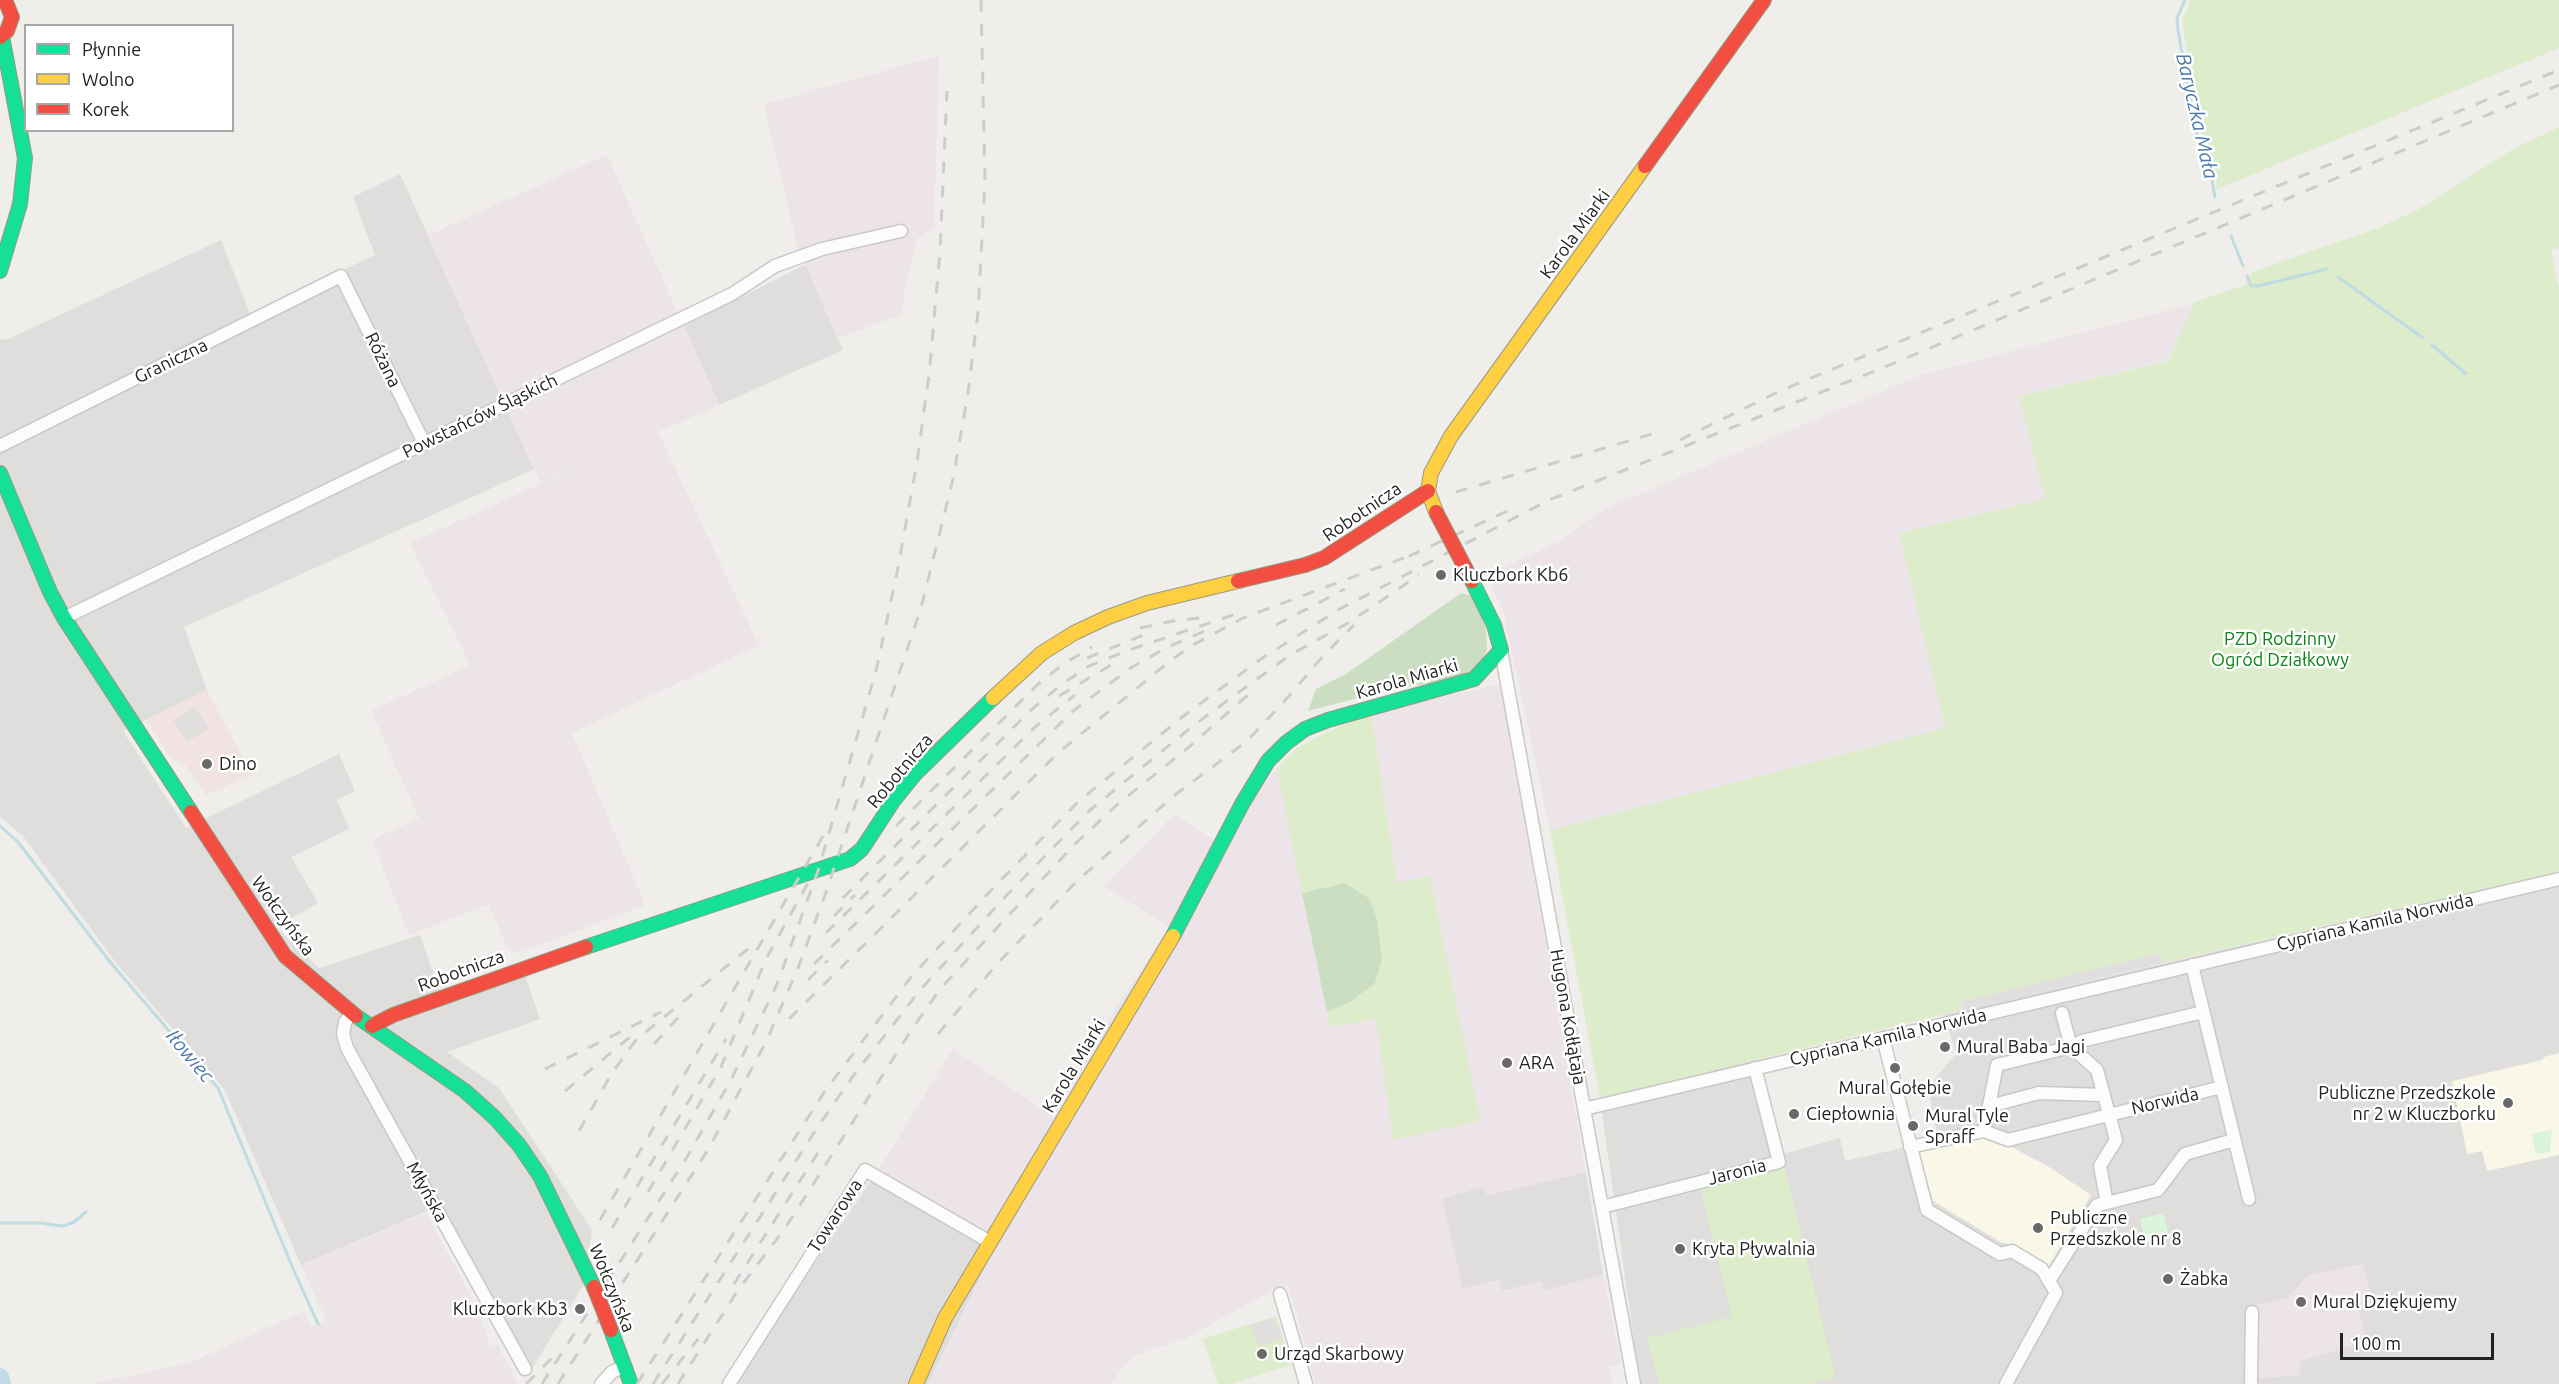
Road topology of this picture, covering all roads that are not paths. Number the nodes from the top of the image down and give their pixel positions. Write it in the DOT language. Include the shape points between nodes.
graph roads {
  1 [pos="1764,0"];
  2 [pos="13,3"];
  3 [pos="1,37"];
  4 [pos="0,70"];
  5 [pos="0,82"];
  6 [pos="11,92"];
  7 [pos="902,231"];
  8 [pos="0,271"];
  9 [pos="341,276"];
  10 [pos="424,443"];
  11 [pos="0,446"];
  12 [pos="0,473"];
  13 [pos="1428,491"];
  14 [pos="64,618"];
  15 [pos="1501,650"];
  16 [pos="2559,879"];
  17 [pos="2192,965"];
  18 [pos="2203,1012"];
  19 [pos="352,1013"];
  20 [pos="2062,1013"];
  21 [pos="372,1026"];
  22 [pos="1883,1038"];
  23 [pos="2071,1047"];
  24 [pos="1755,1068"];
  25 [pos="2222,1087"];
  26 [pos="2103,1095"];
  27 [pos="1989,1106"];
  28 [pos="1584,1109"];
  29 [pos="2109,1114"];
  30 [pos="1984,1131"];
  31 [pos="2234,1140"];
  32 [pos="1910,1147"];
  33 [pos="2249,1198"];
  34 [pos="2108,1203"];
  35 [pos="1602,1207"];
  36 [pos="990,1242"];
  37 [pos="2049,1281"];
  38 [pos="1280,1294"];
  39 [pos="2253,1312"];
  40 [pos="625,1366"];
  41 [pos="525,1369"];
  42 [pos="601,1384"];
  43 [pos="632,1384"];
  44 [pos="729,1384"];
  45 [pos="916,1384"];
  46 [pos="1306,1384"];
  47 [pos="1634,1384"];
  48 [pos="2006,1384"];
  49 [pos="2251,1384"];
  1 -- 13 [label="street, Karola Miarki" via="1451,436 1431,473"];
  2 -- 3 [label="street" via="11,24"];
  3 -- 6 [label="street"];
  4 -- 6 [label="street"];
  5 -- 6 [label="street"];
  6 -- 8 [label="street" via="25,158 20,204"];
  7 -- 10 [label="street, Powstańców Śląskich" via="822,249 775,266 732,294"];
  9 -- 10 [label="street, Różana"];
  9 -- 11 [label="street, Graniczna"];
  10 -- 14 [label="street, Powstańców Śląskich"];
  12 -- 14 [label="street, Wołczyńska"];
  13 -- 15 [label="street, bridge" via="1489,614"];
  13 -- 21 [label="street, Robotnicza" via="1324,558 1147,603 1082,629 1042,653 915,774 850,860 513,971"];
  14 -- 19 [label="street, Wołczyńska" via="285,956"];
  15 -- 28 [label="street, Hugona Kołłątaja"];
  15 -- 36 [label="street, Karola Miarki" via="1474,679 1305,729 1268,761 1175,932"];
  16 -- 17 [label="street, Cypriana Kamila Norwida"];
  17 -- 18 [label="street"];
  17 -- 22 [label="street, Cypriana Kamila Norwida"];
  18 -- 23 [label="street"];
  18 -- 25 [label="street"];
  19 -- 21 [label="street, Wołczyńska"];
  19 -- 41 [label="street, Młyńska" via="343,1034 347,1048"];
  20 -- 23 [label="street"];
  21 -- 40 [label="street, Wołczyńska, bridge" via="465,1091 519,1145 558,1209"];
  22 -- 24 [label="street, Cypriana Kamila Norwida"];
  22 -- 32 [label="street"];
  23 -- 26 [label="street" via="2097,1070"];
  23 -- 27 [label="street" via="1997,1065"];
  24 -- 28 [label="street, Cypriana Kamila Norwida"];
  24 -- 35 [label="street, Jaronia" via="1779,1162"];
  25 -- 29 [label="street, Norwida"];
  25 -- 31 [label="street"];
  26 -- 27 [label="street" via="2039,1093"];
  26 -- 29 [label="street"];
  27 -- 30 [label="street"];
  28 -- 35 [label="street, Hugona Kołłątaja"];
  29 -- 30 [label="street, Norwida" via="2008,1140"];
  29 -- 34 [label="street" via="2115,1140 2100,1166"];
  30 -- 32 [label="street"];
  31 -- 33 [label="street"];
  31 -- 34 [label="street" via="2185,1154 2157,1190"];
  32 -- 37 [label="street" via="1927,1210 2000,1254 2012,1251 2042,1269"];
  34 -- 37 [label="street" via="2097,1204"];
  35 -- 47 [label="street, Hugona Kołłątaja"];
  36 -- 44 [label="street, Towarowa" via="865,1170"];
  36 -- 45 [label="street, Karola Miarki" via="945,1318"];
  37 -- 48 [label="street" via="2056,1293"];
  38 -- 46 [label="street"];
  39 -- 49 [label="street"];
  40 -- 42 [label="street"];
  40 -- 43 [label="street, Wołczyńska"];
}
